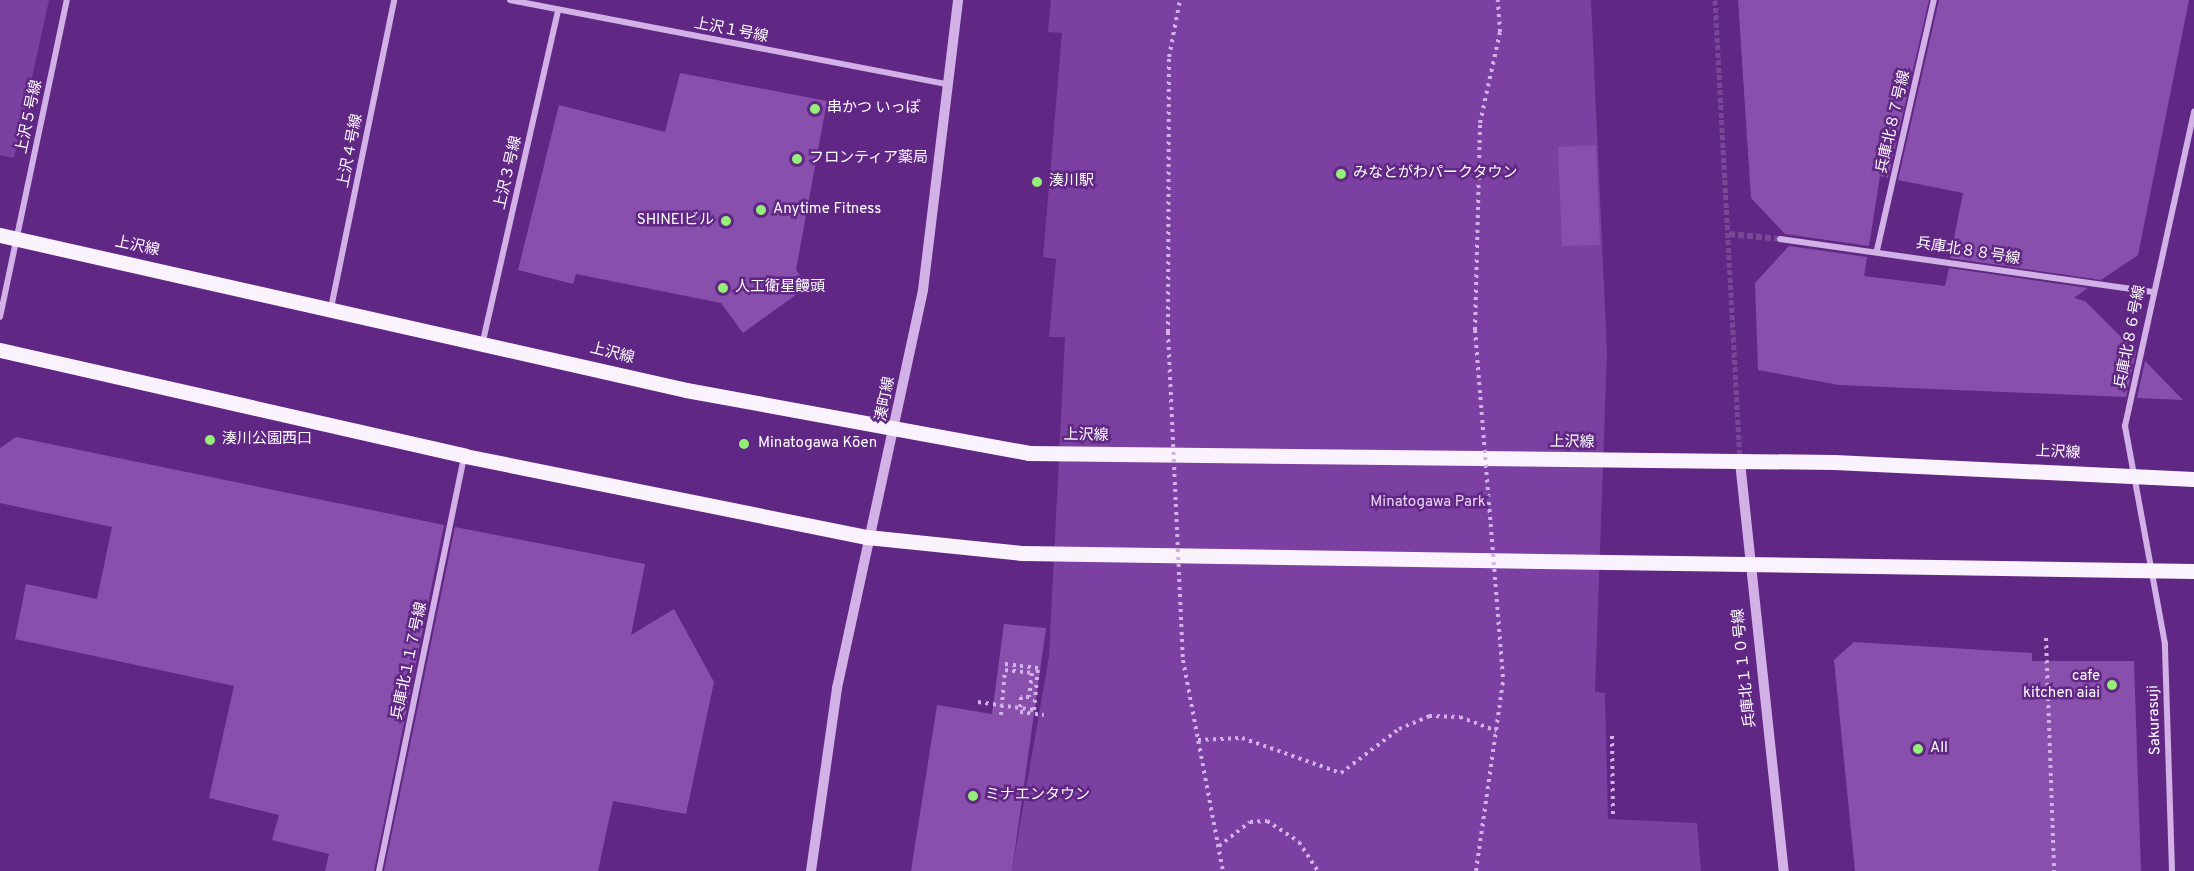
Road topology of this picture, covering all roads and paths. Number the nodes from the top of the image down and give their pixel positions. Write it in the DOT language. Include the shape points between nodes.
graph roads {
  1 [pos="67,0"];
  2 [pos="394,0"];
  3 [pos="510,0"];
  4 [pos="958,0"];
  5 [pos="1180,0"];
  6 [pos="1498,0"];
  7 [pos="1934,0"];
  8 [pos="558,10"];
  9 [pos="948,84"];
  10 [pos="2194,111"];
  11 [pos="0,235"];
  12 [pos="16,239"];
  13 [pos="1780,239"];
  14 [pos="1877,250"];
  15 [pos="2151,292"];
  16 [pos="332,308"];
  17 [pos="0,316"];
  18 [pos="483,341"];
  19 [pos="0,350"];
  20 [pos="896,430"];
  21 [pos="465,456"];
  22 [pos="1740,462"];
  23 [pos="2133,476"];
  24 [pos="2194,479"];
  25 [pos="867,537"];
  26 [pos="1748,564"];
  27 [pos="2151,569"];
  28 [pos="2194,571"];
  29 [pos="2046,638"];
  30 [pos="1003,664"];
  31 [pos="978,702"];
  32 [pos="1001,705"];
  33 [pos="1000,715"];
  34 [pos="1044,715"];
  35 [pos="1496,731"];
  36 [pos="1611,736"];
  37 [pos="1198,740"];
  38 [pos="1613,818"];
  39 [pos="1219,846"];
  40 [pos="379,871"];
  41 [pos="811,871"];
  42 [pos="1223,871"];
  43 [pos="1318,871"];
  44 [pos="1476,871"];
  45 [pos="1784,871"];
  46 [pos="2054,871"];
  47 [pos="2172,871"];
  1 -- 12 [label="street, 上沢５号線"];
  2 -- 16 [label="street, 上沢４号線"];
  3 -- 8 [label="street, 上沢１号線"];
  4 -- 9 [label="street, 湊町線"];
  5 -- 37 [label="path, bridge" via="1169,57 1168,333 1184,660"];
  6 -- 35 [label="path, bridge" via="1500,32 1480,123 1475,330 1503,681"];
  7 -- 14 [label="street, 兵庫北８７号線"];
  8 -- 9 [label="street, 上沢１号線"];
  8 -- 18 [label="street, 上沢３号線"];
  9 -- 20 [label="street, 湊町線" via="923,290"];
  10 -- 15 [label="street, 兵庫北８６号線"];
  11 -- 12 [label="main road, 上沢線"];
  12 -- 16 [label="main road, 上沢線"];
  12 -- 17 [label="street, 上沢５号線"];
  13 -- 14 [label="street, 兵庫北８８号線"];
  14 -- 15 [label="street, 兵庫北８８号線"];
  15 -- 23 [label="street, 兵庫北８６号線" via="2125,426"];
  16 -- 18 [label="main road, 上沢線"];
  18 -- 20 [label="main road, 上沢線" via="686,390"];
  19 -- 21 [label="main road"];
  20 -- 22 [label="main road, 上沢線" via="1029,453"];
  20 -- 25 [label="street, 湊町線"];
  21 -- 25 [label="main road"];
  21 -- 40 [label="street, 兵庫北１１７号線"];
  22 -- 23 [label="main road, 上沢線"];
  22 -- 26 [label="street, 兵庫北１１０号線"];
  23 -- 24 [label="main road, 上沢線"];
  23 -- 27 [label="street, 兵庫北８６号線"];
  25 -- 26 [label="main road" via="1023,553"];
  25 -- 41 [label="street, 湊町線"];
  26 -- 27 [label="main road"];
  26 -- 45 [label="street, 兵庫北１１０号線"];
  27 -- 28 [label="main road"];
  27 -- 47 [label="street, Sakurasuji" via="2165,644"];
  29 -- 46 [label="path"];
  30 -- 32 [label="path" via="1038,668 1034,710"];
  31 -- 32 [label="path"];
  32 -- 33 [label="path"];
  32 -- 34 [label="path" via="1005,670 1032,673 1029,697 1021,697 1020,712"];
  35 -- 37 [label="path" via="1460,717 1429,717 1399,729 1341,773 1242,738"];
  35 -- 44 [label="path"];
  36 -- 38 [label="path"];
  37 -- 39 [label="path"];
  39 -- 42 [label="path"];
  39 -- 43 [label="path" via="1250,822 1267,821 1299,842"];
}
